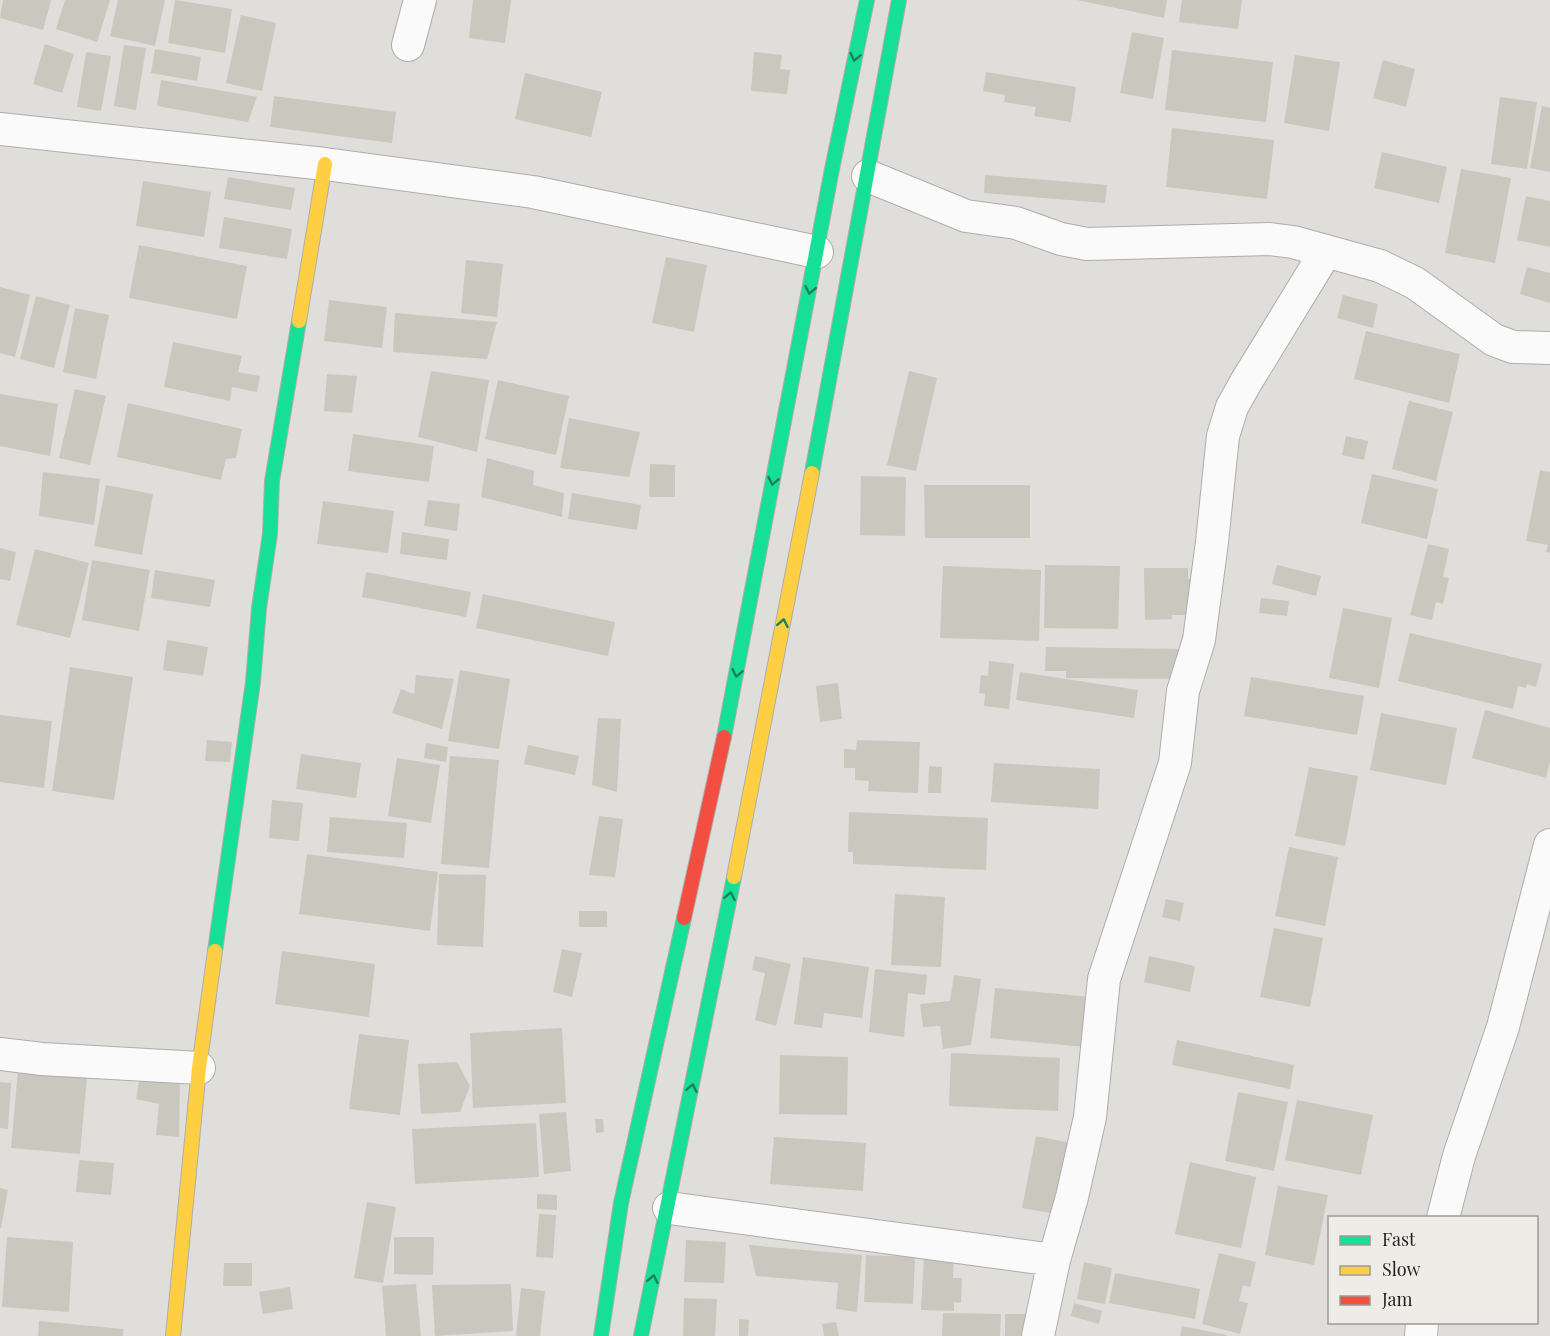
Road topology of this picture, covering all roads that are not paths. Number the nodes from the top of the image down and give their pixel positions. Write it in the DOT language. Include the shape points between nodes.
graph roads {
  1 [pos="420,0"];
  2 [pos="867,0"];
  3 [pos="899,0"];
  4 [pos="408,45"];
  5 [pos="0,129"];
  6 [pos="325,164"];
  7 [pos="868,176"];
  8 [pos="817,252"];
  9 [pos="1325,253"];
  10 [pos="1550,348"];
  11 [pos="1550,845"];
  12 [pos="0,1054"];
  13 [pos="199,1068"];
  14 [pos="669,1208"];
  15 [pos="1444,1216"];
  16 [pos="1054,1260"];
  17 [pos="173,1336"];
  18 [pos="601,1336"];
  19 [pos="641,1336"];
  20 [pos="1038,1336"];
  1 -- 4 [label="street"];
  2 -- 8 [label="main road, one-way"];
  3 -- 7 [label="main road"];
  5 -- 6 [label="street"];
  6 -- 8 [label="street" via="533,192"];
  6 -- 13 [label="main road" via="272,482 253,682"];
  7 -- 9 [label="street" via="966,216 1016,224 1088,244 1270,239"];
  14 -- 7 [label="main road, one-way"];
  8 -- 18 [label="main road, one-way" via="732,698 621,1203"];
  9 -- 10 [label="street" via="1380,266 1415,283 1494,340 1513,347"];
  9 -- 16 [label="street" via="1232,407 1223,436 1200,629 1183,691 1175,763 1104,979 1090,1117"];
  11 -- 15 [label="street" via="1503,1027 1459,1156"];
  12 -- 13 [label="street"];
  13 -- 17 [label="main road"];
  14 -- 16 [label="street"];
  19 -- 14 [label="main road, one-way"];
  16 -- 20 [label="street"];
}
